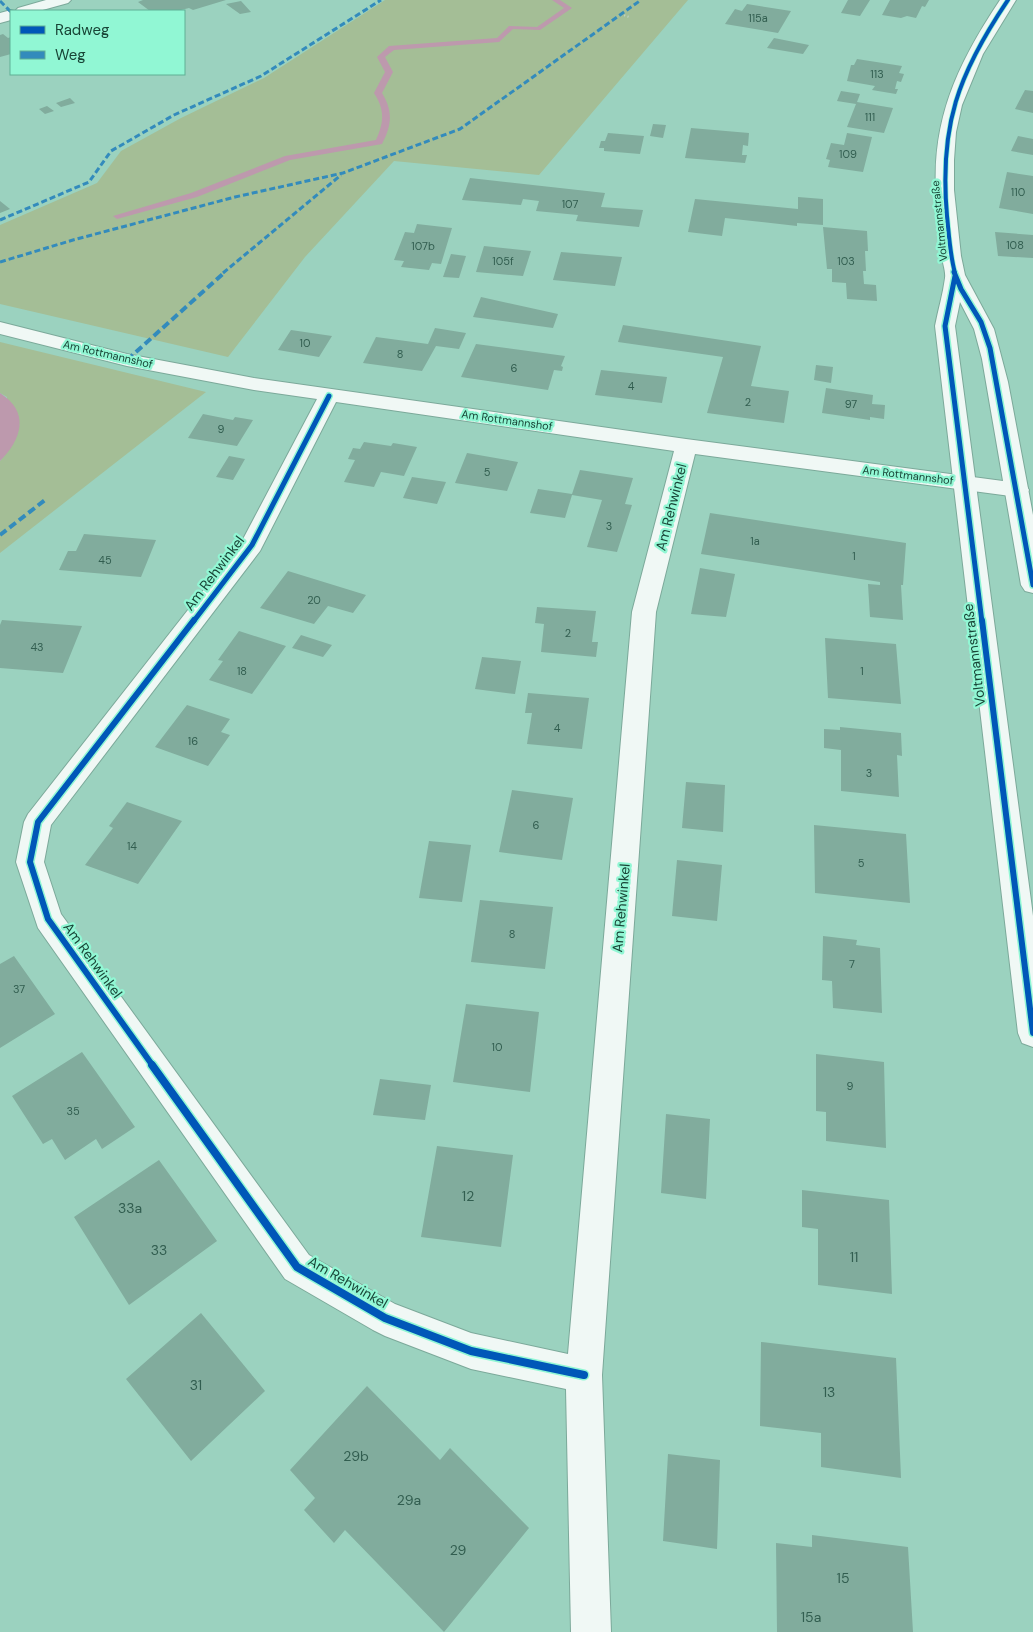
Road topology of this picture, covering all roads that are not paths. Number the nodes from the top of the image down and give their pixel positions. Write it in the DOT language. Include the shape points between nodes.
graph roads {
  1 [pos="64,0"];
  2 [pos="1008,0"];
  3 [pos="27,10"];
  4 [pos="955,276"];
  5 [pos="0,328"];
  6 [pos="329,396"];
  7 [pos="686,446"];
  8 [pos="966,482"];
  9 [pos="1018,490"];
  10 [pos="1033,585"];
  11 [pos="1033,1033"];
  12 [pos="584,1375"];
  13 [pos="590,1632"];
  1 -- 3 [label="street"];
  2 -- 4 [label="street, Voltmannstraße" via="980,43 957,90 950,117 944,188"];
  4 -- 8 [label="street, Voltmannstraße" via="944,326"];
  4 -- 9 [label="street, Voltmannstraße" via="984,329"];
  5 -- 6 [label="street, Am Rottmannshof" via="127,360"];
  6 -- 7 [label="street, Am Rottmannshof"];
  6 -- 12 [label="street, Am Rehwinkel" via="252,545 38,822 30,862 48,919 297,1267 385,1318 471,1351"];
  7 -- 8 [label="street, Am Rottmannshof"];
  7 -- 12 [label="street, Am Rehwinkel" via="644,612"];
  8 -- 9 [label="street, Am Rottmannshof"];
  8 -- 11 [label="street, Voltmannstraße"];
  9 -- 10 [label="street, Voltmannstraße"];
  12 -- 13 [label="street, Am Rehwinkel"];
}
